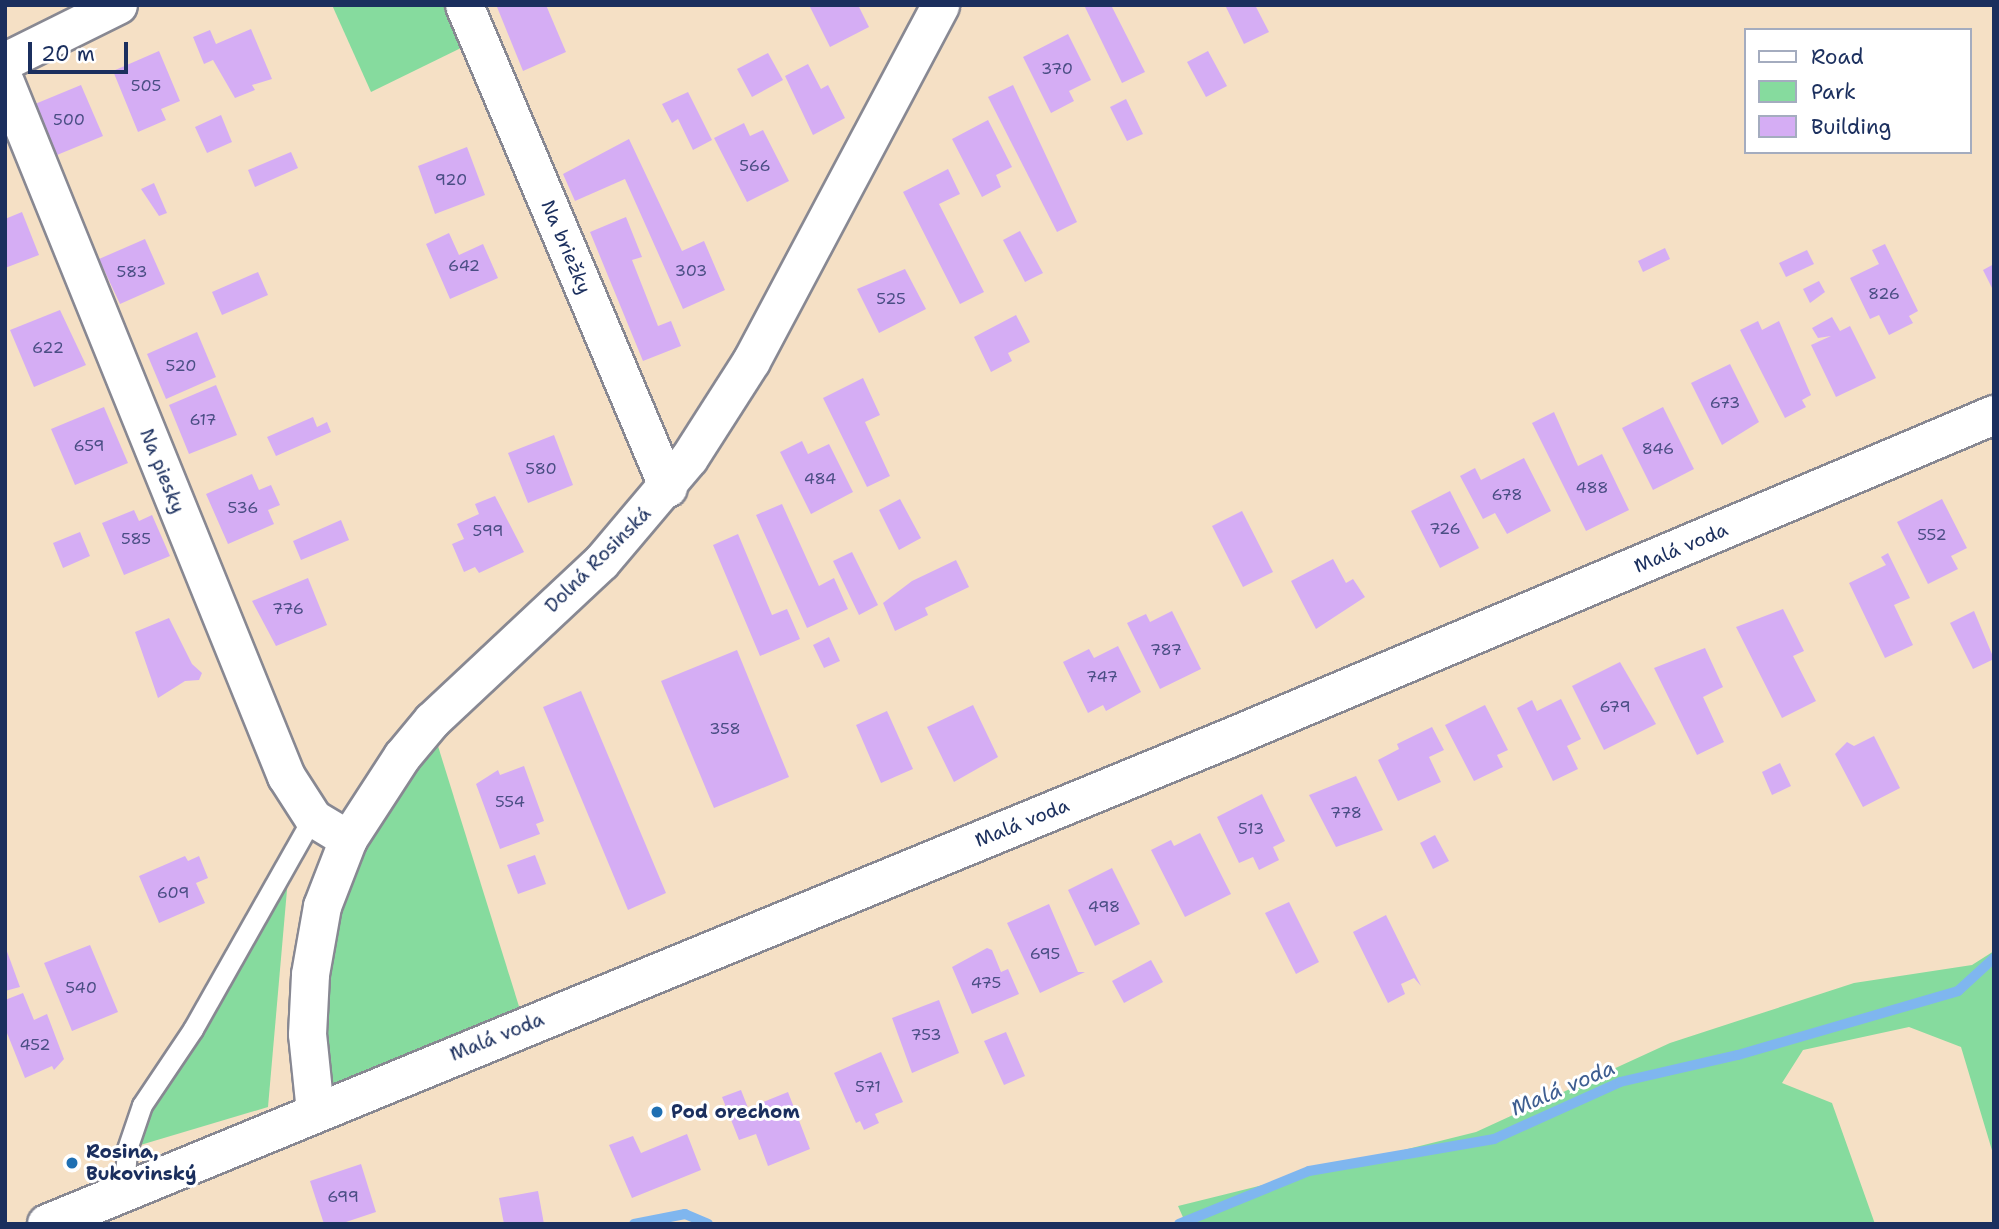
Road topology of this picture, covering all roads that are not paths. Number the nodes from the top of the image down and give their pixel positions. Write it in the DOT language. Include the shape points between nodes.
graph roads {
  1 [pos="118,5"];
  2 [pos="464,5"];
  3 [pos="940,5"];
  4 [pos="5,61"];
  5 [pos="5,82"];
  6 [pos="1994,415"];
  7 [pos="668,488"];
  8 [pos="305,831"];
  9 [pos="348,839"];
  10 [pos="315,1111"];
  11 [pos="124,1191"];
  12 [pos="47,1224"];
  1 -- 4 [label="street"];
  2 -- 7 [label="street, Na briežky"];
  3 -- 7 [label="street, Dolná Rosinská" via="751,361"];
  5 -- 9 [label="street, Na piesky" via="286,776 313,818"];
  6 -- 10 [label="street, Malá voda" via="1250,730"];
  7 -- 9 [label="street, Dolná Rosinská" via="601,562 432,720 386,778"];
  8 -- 11 [label="lane" via="193,1030 142,1105 127,1149"];
  9 -- 10 [label="street, Dolná Rosinská" via="322,906 313,953 307,1034"];
  10 -- 11 [label="street, Malá voda"];
  11 -- 12 [label="street, Malá voda"];
}
